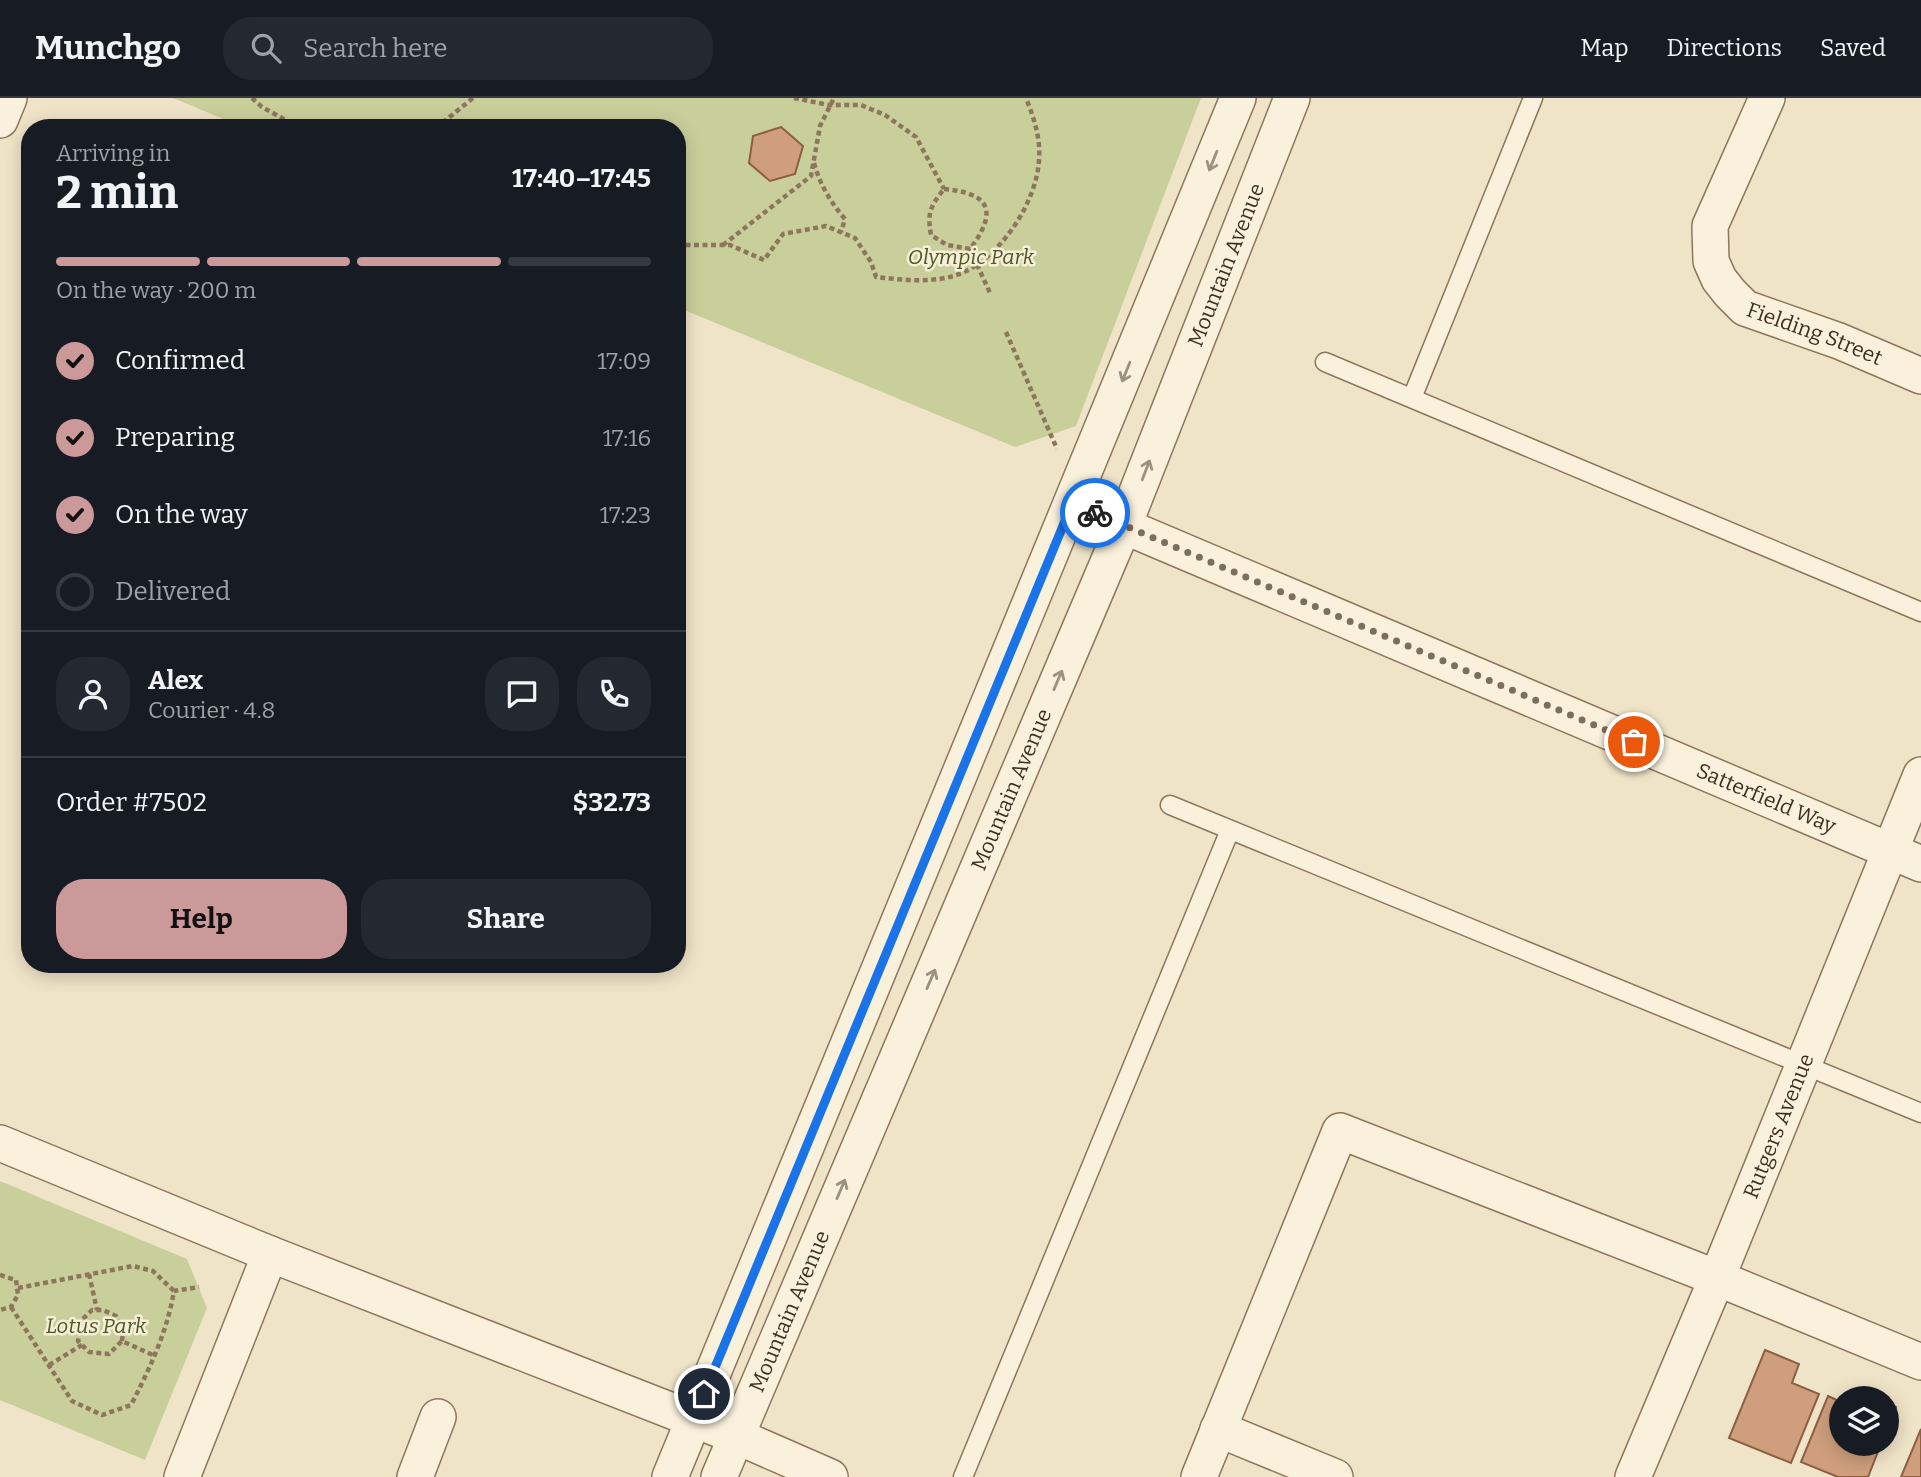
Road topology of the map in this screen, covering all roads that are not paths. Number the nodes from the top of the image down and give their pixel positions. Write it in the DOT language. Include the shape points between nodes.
graph roads {
  1 [pos="9,98"];
  2 [pos="1238,98"];
  3 [pos="1292,98"];
  4 [pos="1533,98"];
  5 [pos="1767,98"];
  6 [pos="0,120"];
  7 [pos="1325,362"];
  8 [pos="1921,376"];
  9 [pos="1412,398"];
  10 [pos="1072,504"];
  11 [pos="1124,525"];
  12 [pos="1921,612"];
  13 [pos="1921,775"];
  14 [pos="1170,806"];
  15 [pos="1230,830"];
  16 [pos="1905,857"];
  17 [pos="1802,1064"];
  18 [pos="1921,1113"];
  19 [pos="0,1143"];
  20 [pos="270,1254"];
  21 [pos="1717,1278"];
  22 [pos="1921,1362"];
  23 [pos="438,1417"];
  24 [pos="693,1419"];
  25 [pos="1218,1429"];
  26 [pos="736,1436"];
  27 [pos="181,1477"];
  28 [pos="415,1477"];
  29 [pos="670,1477"];
  30 [pos="719,1477"];
  31 [pos="831,1477"];
  32 [pos="963,1477"];
  33 [pos="1199,1477"];
  34 [pos="1335,1477"];
  35 [pos="1633,1477"];
  1 -- 6 [label="street"];
  2 -- 10 [label="street, one-way"];
  11 -- 3 [label="street, Mountain Avenue, one-way"];
  4 -- 9 [label="lane"];
  5 -- 8 [label="street, Fielding Street" via="1710,226 1711,261 1719,279 1745,309 1839,341"];
  7 -- 9 [label="lane"];
  9 -- 12 [label="lane"];
  10 -- 11 [label="street, Satterfield Way"];
  10 -- 24 [label="street"];
  11 -- 16 [label="street, Satterfield Way"];
  26 -- 11 [label="street, Mountain Avenue, one-way"];
  13 -- 16 [label="street, Rutgers Avenue"];
  14 -- 15 [label="lane"];
  15 -- 17 [label="lane"];
  15 -- 32 [label="lane"];
  16 -- 17 [label="street, Rutgers Avenue"];
  17 -- 18 [label="lane"];
  17 -- 21 [label="street, Rutgers Avenue"];
  19 -- 20 [label="street"];
  20 -- 24 [label="street"];
  20 -- 27 [label="street"];
  21 -- 22 [label="street"];
  21 -- 25 [label="street" via="1340,1131"];
  21 -- 35 [label="street, Rutgers Avenue"];
  23 -- 28 [label="street"];
  24 -- 26 [label="street"];
  24 -- 29 [label="street"];
  25 -- 33 [label="street"];
  25 -- 34 [label="street"];
  26 -- 30 [label="street, Mountain Avenue"];
  26 -- 31 [label="street"];
}
